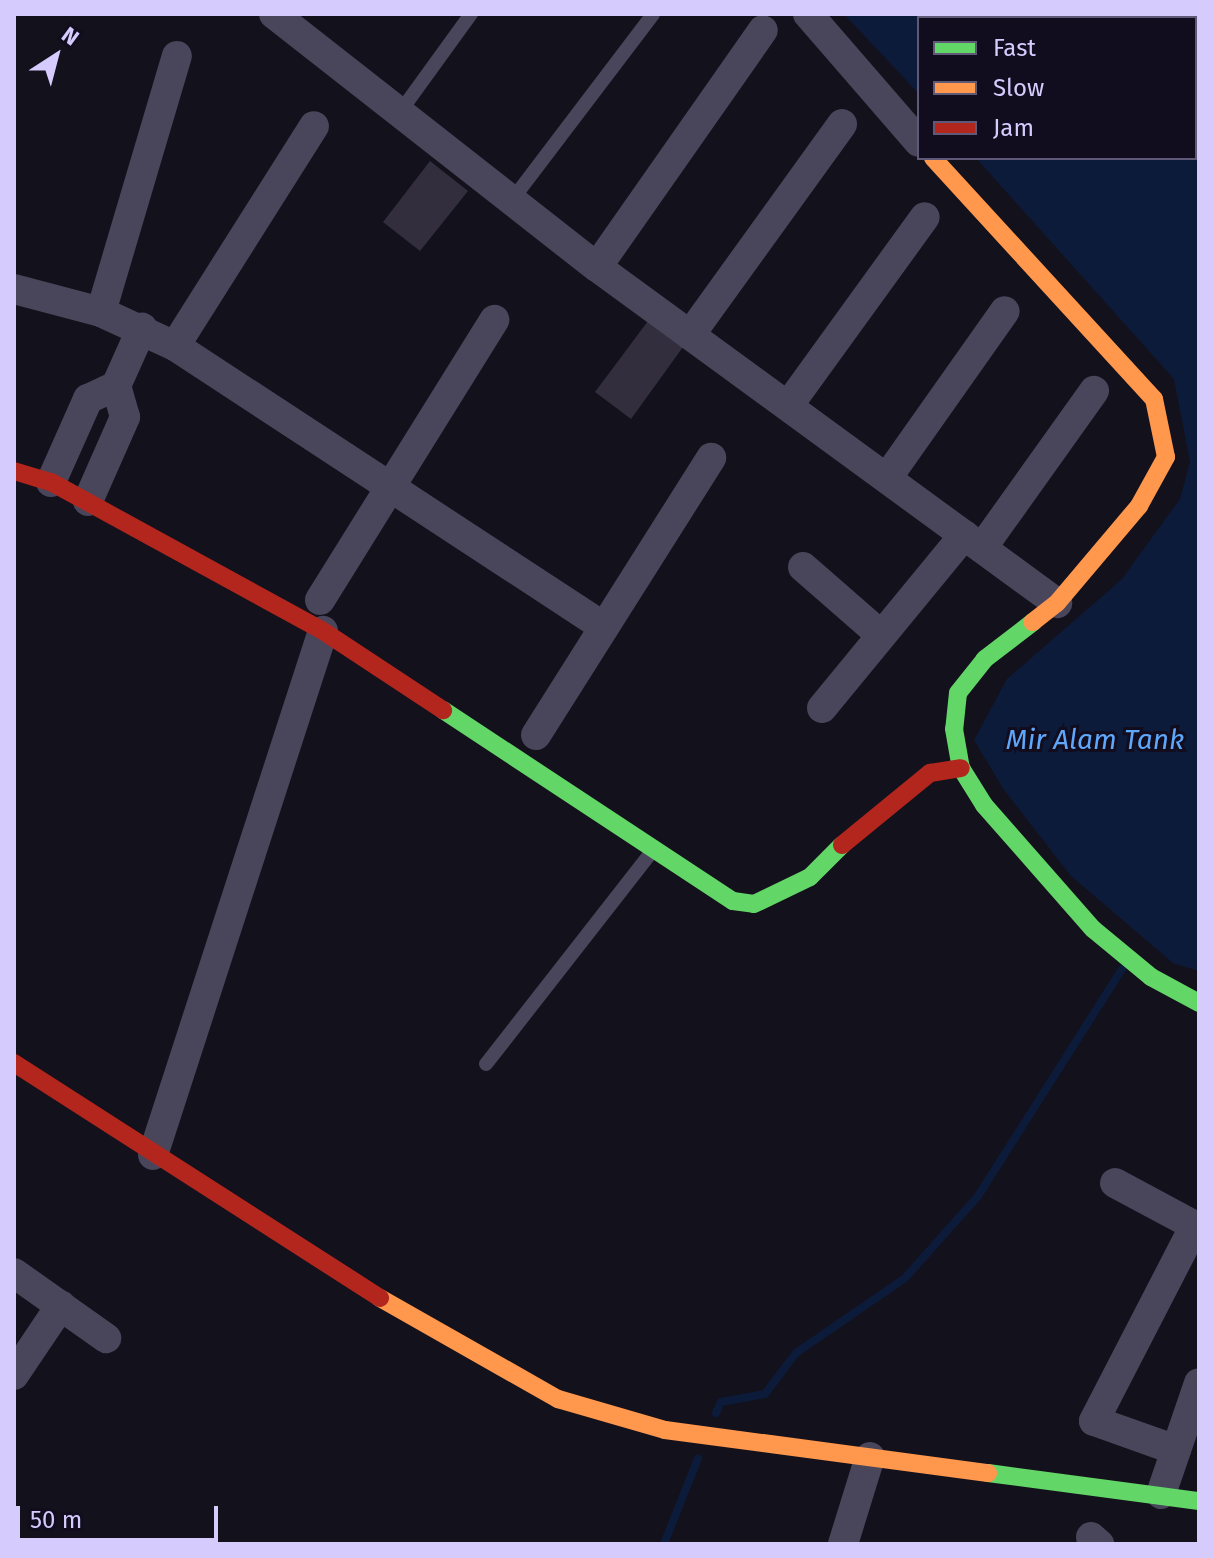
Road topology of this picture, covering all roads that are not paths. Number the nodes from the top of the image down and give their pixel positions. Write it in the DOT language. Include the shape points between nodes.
graph roads {
  1 [pos="274,14"];
  2 [pos="471,14"];
  3 [pos="653,14"];
  4 [pos="808,14"];
  5 [pos="763,30"];
  6 [pos="177,56"];
  7 [pos="400,112"];
  8 [pos="842,124"];
  9 [pos="314,126"];
  10 [pos="917,140"];
  11 [pos="935,160"];
  12 [pos="512,200"];
  13 [pos="925,217"];
  14 [pos="597,267"];
  15 [pos="14,289"];
  16 [pos="1005,311"];
  17 [pos="101,312"];
  18 [pos="494,320"];
  19 [pos="142,328"];
  20 [pos="690,335"];
  21 [pos="175,346"];
  22 [pos="116,386"];
  23 [pos="1094,391"];
  24 [pos="788,406"];
  25 [pos="711,458"];
  26 [pos="14,471"];
  27 [pos="887,478"];
  28 [pos="51,482"];
  29 [pos="390,489"];
  30 [pos="88,501"];
  31 [pos="973,542"];
  32 [pos="803,567"];
  33 [pos="320,600"];
  34 [pos="1057,603"];
  35 [pos="604,627"];
  36 [pos="323,631"];
  37 [pos="881,635"];
  38 [pos="822,708"];
  39 [pos="536,735"];
  40 [pos="961,768"];
  41 [pos="653,850"];
  42 [pos="1199,1003"];
  43 [pos="486,1064"];
  44 [pos="17,1071"];
  45 [pos="153,1155"];
  46 [pos="1115,1183"];
  47 [pos="1197,1227"];
  48 [pos="14,1273"];
  49 [pos="61,1305"];
  50 [pos="106,1338"];
  51 [pos="14,1375"];
  52 [pos="1199,1383"];
  53 [pos="1176,1450"];
  54 [pos="870,1457"];
  55 [pos="1161,1494"];
  56 [pos="1199,1501"];
  57 [pos="843,1544"];
  1 -- 7 [label="street"];
  2 -- 7 [label="lane"];
  3 -- 12 [label="lane"];
  4 -- 10 [label="street"];
  5 -- 14 [label="street"];
  6 -- 17 [label="street"];
  7 -- 12 [label="street"];
  8 -- 20 [label="street"];
  9 -- 21 [label="street"];
  11 -- 34 [label="street" via="1154,399 1166,457 1139,506"];
  12 -- 14 [label="street"];
  13 -- 24 [label="street"];
  14 -- 20 [label="street"];
  15 -- 17 [label="street"];
  16 -- 27 [label="street"];
  17 -- 19 [label="street"];
  18 -- 29 [label="street"];
  19 -- 21 [label="street"];
  19 -- 22 [label="street"];
  20 -- 24 [label="street"];
  21 -- 29 [label="street"];
  22 -- 28 [label="street" via="88,399"];
  22 -- 30 [label="street" via="125,417"];
  23 -- 31 [label="street"];
  24 -- 27 [label="street"];
  25 -- 35 [label="street"];
  26 -- 28 [label="street"];
  27 -- 31 [label="street"];
  28 -- 30 [label="street"];
  29 -- 33 [label="street"];
  29 -- 35 [label="street"];
  30 -- 36 [label="street"];
  31 -- 34 [label="street"];
  31 -- 37 [label="street"];
  32 -- 37 [label="street"];
  34 -- 40 [label="street" via="985,659 958,693 954,729"];
  35 -- 39 [label="street"];
  36 -- 41 [label="street"];
  36 -- 45 [label="street"];
  37 -- 38 [label="street"];
  40 -- 41 [label="street" via="930,773 885,804 810,877 754,904 733,901"];
  40 -- 42 [label="street" via="994,816 1115,947 1143,971"];
  41 -- 43 [label="lane"];
  44 -- 45 [label="street"];
  45 -- 54 [label="street" via="428,1329 558,1399 665,1430"];
  46 -- 47 [label="street"];
  47 -- 53 [label="street" via="1094,1421"];
  48 -- 49 [label="street"];
  49 -- 50 [label="street"];
  49 -- 51 [label="street"];
  52 -- 53 [label="street"];
  53 -- 55 [label="street"];
  54 -- 55 [label="street"];
  54 -- 57 [label="street"];
  55 -- 56 [label="street"];
}
